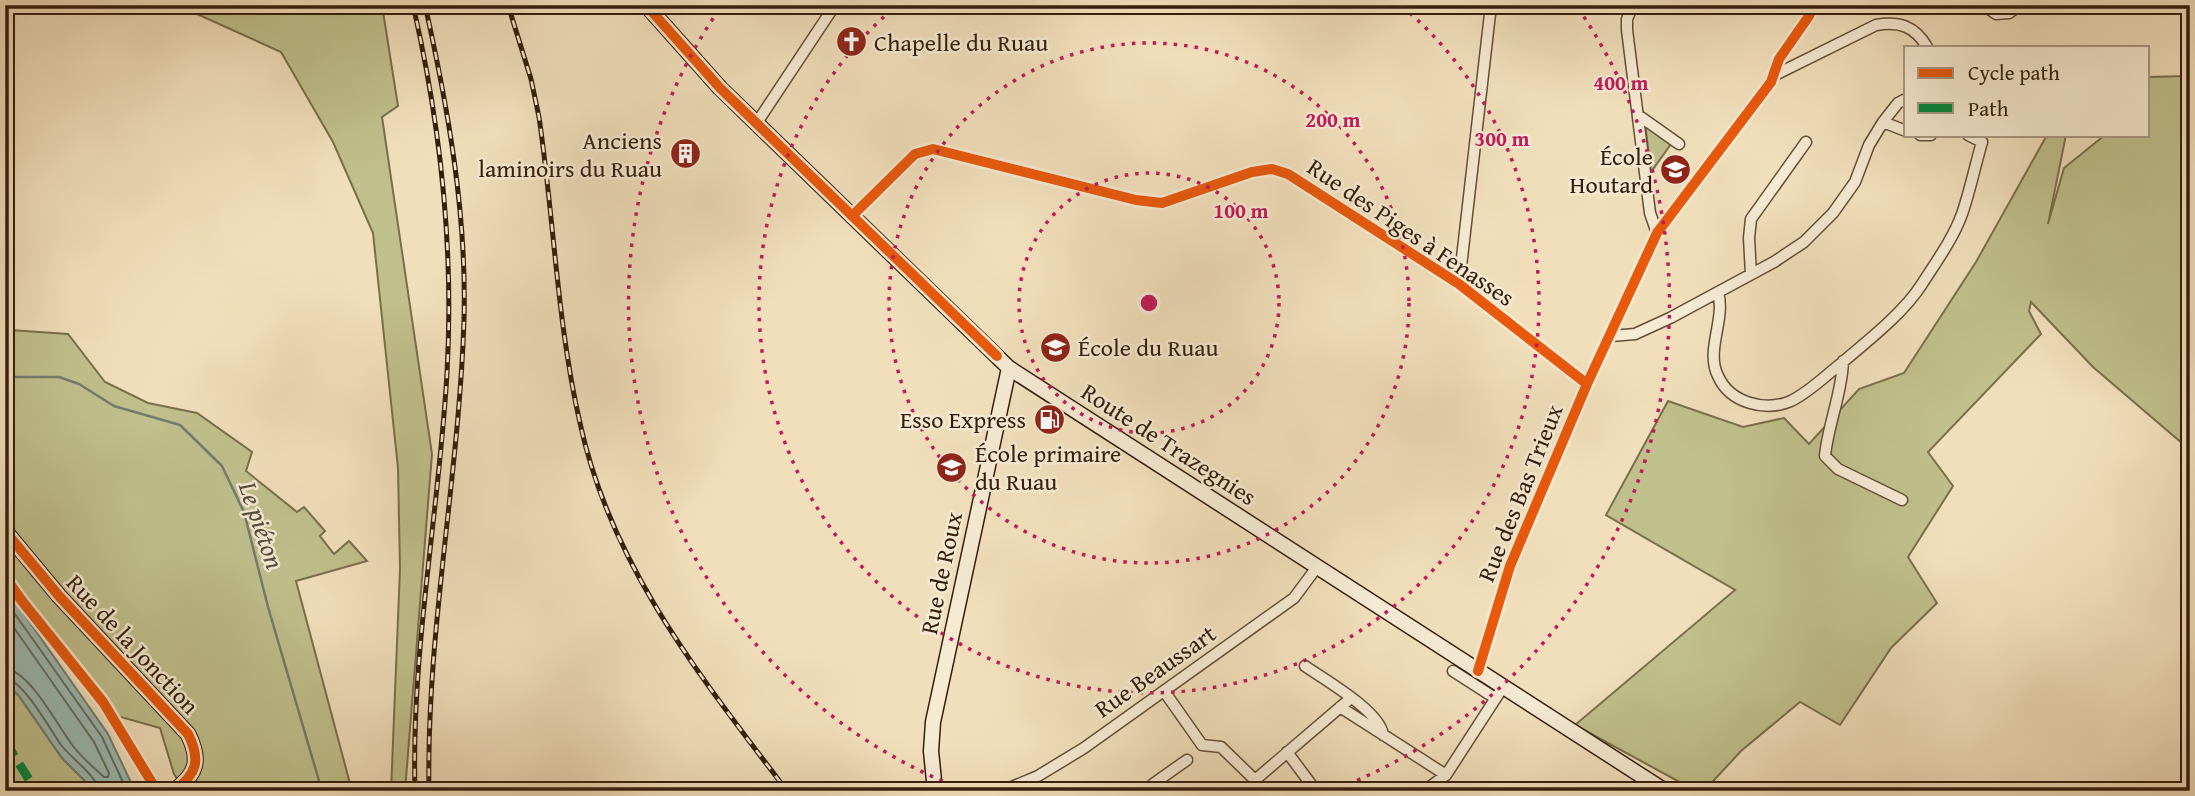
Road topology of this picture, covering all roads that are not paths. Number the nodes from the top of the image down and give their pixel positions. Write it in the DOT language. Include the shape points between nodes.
graph roads {
  1 [pos="835,5"];
  2 [pos="1491,5"];
  3 [pos="1813,5"];
  4 [pos="1983,5"];
  5 [pos="2020,5"];
  6 [pos="1629,6"];
  7 [pos="656,9"];
  8 [pos="1926,46"];
  9 [pos="1775,75"];
  10 [pos="1904,100"];
  11 [pos="1638,115"];
  12 [pos="1883,122"];
  13 [pos="756,124"];
  14 [pos="1904,130"];
  15 [pos="1984,139"];
  16 [pos="1806,142"];
  17 [pos="1679,144"];
  18 [pos="852,216"];
  19 [pos="1657,233"];
  20 [pos="1751,274"];
  21 [pos="1459,284"];
  22 [pos="1718,292"];
  23 [pos="1611,336"];
  24 [pos="1843,361"];
  25 [pos="1009,368"];
  26 [pos="1587,384"];
  27 [pos="1902,500"];
  28 [pos="5,531"];
  29 [pos="1317,567"];
  30 [pos="1305,666"];
  31 [pos="1453,671"];
  32 [pos="1478,671"];
  33 [pos="1164,691"];
  34 [pos="1499,692"];
  35 [pos="1351,698"];
  36 [pos="1340,707"];
  37 [pos="1383,735"];
  38 [pos="1287,752"];
  39 [pos="1187,760"];
  40 [pos="1446,775"];
  41 [pos="1313,787"];
  42 [pos="174,791"];
  43 [pos="935,791"];
  44 [pos="1003,791"];
  45 [pos="1159,791"];
  46 [pos="1299,791"];
  47 [pos="1424,791"];
  48 [pos="1665,791"];
  1 -- 13 [label="street"];
  2 -- 21 [label="street"];
  3 -- 9 [label="street, Rue des Bas Trieux" via="1779,59"];
  4 -- 5 [label="street" via="1996,14 2009,13"];
  6 -- 11 [label="street" via="1626,19"];
  7 -- 13 [label="main road, Route de Trazegnies" via="698,66"];
  8 -- 9 [label="street" via="1906,26 1893,22 1875,25"];
  9 -- 19 [label="street, Rue des Bas Trieux"];
  10 -- 12 [label="street"];
  11 -- 17 [label="street"];
  11 -- 19 [label="street" via="1650,213"];
  12 -- 14 [label="street"];
  12 -- 20 [label="street" via="1855,182 1833,213 1804,242"];
  13 -- 18 [label="main road, Route de Trazegnies"];
  15 -- 24 [label="street" via="1961,216 1920,288"];
  16 -- 20 [label="street" via="1751,219"];
  18 -- 21 [label="street, Rue des Piges à Fenasses" via="915,153 933,149 1136,200 1162,202 1272,169 1288,174"];
  18 -- 25 [label="main road, Route de Trazegnies"];
  19 -- 23 [label="street, Rue des Bas Trieux"];
  20 -- 22 [label="street"];
  21 -- 26 [label="street, Rue des Piges à Fenasses"];
  22 -- 23 [label="street" via="1635,334"];
  22 -- 24 [label="street" via="1721,305 1714,363 1735,397 1773,406 1790,401"];
  23 -- 26 [label="street, Rue des Bas Trieux"];
  24 -- 27 [label="street" via="1825,456 1838,469"];
  25 -- 29 [label="main road, Route de Trazegnies"];
  25 -- 43 [label="main road, Rue de Roux" via="933,722"];
  26 -- 32 [label="street, Rue des Bas Trieux" via="1510,566"];
  28 -- 42 [label="main road, Rue de la Jonction" via="188,734 197,760 185,783"];
  29 -- 32 [label="main road, Route de Trazegnies"];
  29 -- 33 [label="street, Rue Beaussart" via="1294,598"];
  30 -- 35 [label="street"];
  31 -- 34 [label="street"];
  32 -- 34 [label="main road, Route de Trazegnies"];
  33 -- 38 [label="street" via="1202,745 1222,747 1255,780"];
  33 -- 44 [label="street, Rue Beaussart" via="1084,748"];
  34 -- 40 [label="street"];
  34 -- 48 [label="main road, Route de Trazegnies"];
  35 -- 36 [label="street"];
  35 -- 37 [label="street" via="1382,725"];
  36 -- 37 [label="street"];
  36 -- 38 [label="street"];
  37 -- 40 [label="street"];
  38 -- 41 [label="street"];
  39 -- 45 [label="street" via="1153,784"];
  40 -- 47 [label="street"];
  41 -- 46 [label="street"];
}
